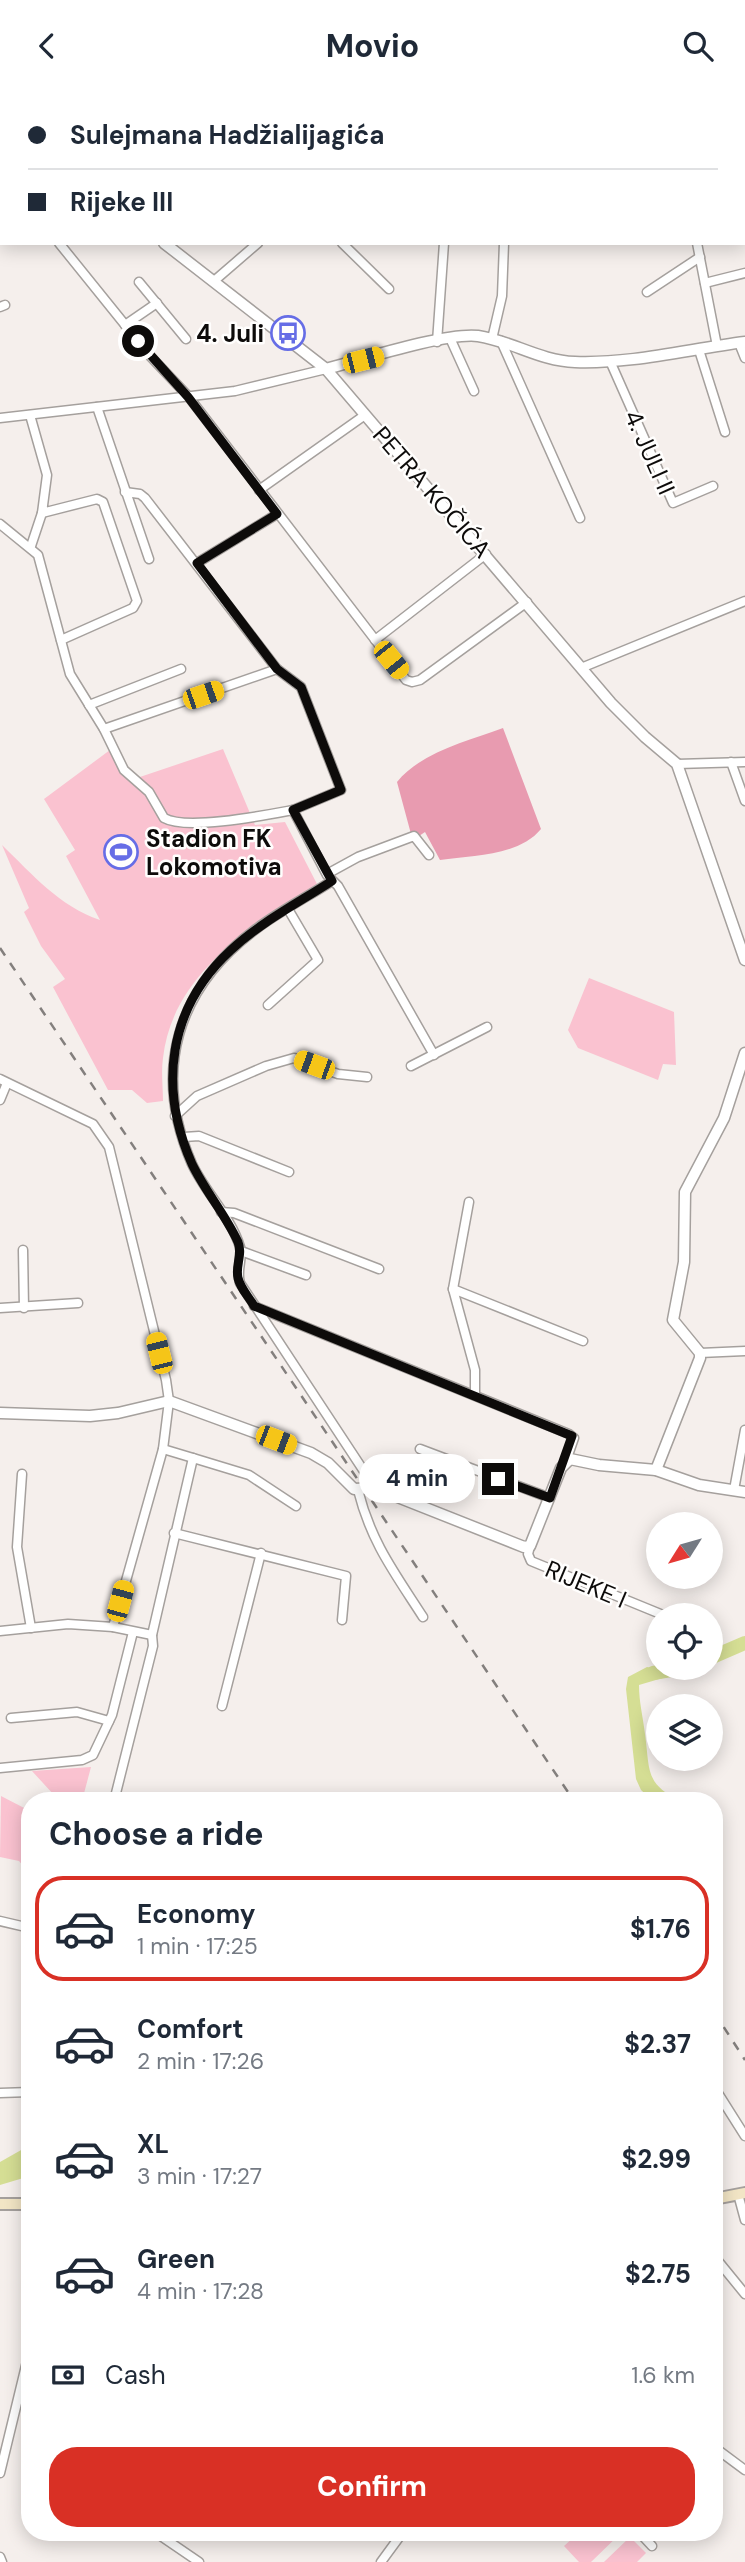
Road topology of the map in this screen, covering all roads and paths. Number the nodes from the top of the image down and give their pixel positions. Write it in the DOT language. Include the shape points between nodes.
graph roads {
  1 [pos="61,245"];
  2 [pos="167,245"];
  3 [pos="256,245"];
  4 [pos="344,245"];
  5 [pos="444,245"];
  6 [pos="504,245"];
  7 [pos="697,245"];
  8 [pos="700,257"];
  9 [pos="745,273"];
  10 [pos="214,281"];
  11 [pos="139,282"];
  12 [pos="705,283"];
  13 [pos="389,289"];
  14 [pos="647,292"];
  15 [pos="157,303"];
  16 [pos="125,325"];
  17 [pos="450,338"];
  18 [pos="186,339"];
  19 [pos="497,340"];
  20 [pos="437,342"];
  21 [pos="742,343"];
  22 [pos="717,347"];
  23 [pos="699,350"];
  24 [pos="745,358"];
  25 [pos="610,361"];
  26 [pos="326,369"];
  27 [pos="474,391"];
  28 [pos="188,397"];
  29 [pos="97,408"];
  30 [pos="30,415"];
  31 [pos="365,415"];
  32 [pos="0,418"];
  33 [pos="725,432"];
  34 [pos="713,486"];
  35 [pos="259,490"];
  36 [pos="125,492"];
  37 [pos="42,513"];
  38 [pos="277,514"];
  39 [pos="579,518"];
  40 [pos="0,524"];
  41 [pos="31,547"];
  42 [pos="486,555"];
  43 [pos="149,559"];
  44 [pos="197,563"];
  45 [pos="745,601"];
  46 [pos="527,602"];
  47 [pos="375,640"];
  48 [pos="61,641"];
  49 [pos="581,668"];
  50 [pos="181,669"];
  51 [pos="277,669"];
  52 [pos="89,705"];
  53 [pos="104,729"];
  54 [pos="731,762"];
  55 [pos="745,762"];
  56 [pos="677,764"];
  57 [pos="745,801"];
  58 [pos="293,810"];
  59 [pos="429,855"];
  60 [pos="330,878"];
  61 [pos="288,909"];
  62 [pos="745,961"];
  63 [pos="268,1005"];
  64 [pos="487,1027"];
  65 [pos="745,1053"];
  66 [pos="434,1055"];
  67 [pos="411,1066"];
  68 [pos="367,1077"];
  69 [pos="3,1081"];
  70 [pos="741,1082"];
  71 [pos="0,1100"];
  72 [pos="175,1116"];
  73 [pos="184,1137"];
  74 [pos="289,1172"];
  75 [pos="469,1202"];
  76 [pos="221,1212"];
  77 [pos="23,1250"];
  78 [pos="241,1251"];
  79 [pos="379,1269"];
  80 [pos="306,1275"];
  81 [pos="453,1289"];
  82 [pos="78,1303"];
  83 [pos="254,1306"];
  84 [pos="0,1308"];
  85 [pos="24,1308"];
  86 [pos="583,1341"];
  87 [pos="745,1351"];
  88 [pos="700,1353"];
  89 [pos="475,1394"];
  90 [pos="169,1401"];
  91 [pos="0,1413"];
  92 [pos="745,1430"];
  93 [pos="420,1449"];
  94 [pos="163,1450"];
  95 [pos="193,1458"];
  96 [pos="566,1461"];
  97 [pos="656,1470"];
  98 [pos="22,1474"];
  99 [pos="375,1488"];
  100 [pos="358,1490"];
  101 [pos="739,1491"];
  102 [pos="550,1498"];
  103 [pos="296,1506"];
  104 [pos="174,1533"];
  105 [pos="530,1546"];
  106 [pos="261,1553"];
  107 [pos="646,1608"];
  108 [pos="423,1617"];
  109 [pos="342,1621"];
  110 [pos="113,1626"];
  111 [pos="31,1627"];
  112 [pos="0,1632"];
  113 [pos="132,1632"];
  114 [pos="152,1635"];
  115 [pos="222,1706"];
  116 [pos="11,1718"];
  117 [pos="109,1721"];
  118 [pos="0,1768"];
  119 [pos="116,1792"];
  120 [pos="0,1921"];
  121 [pos="21,1926"];
  122 [pos="21,2093"];
  123 [pos="0,2094"];
  124 [pos="723,2101"];
  125 [pos="745,2136"];
  126 [pos="741,2193"];
  127 [pos="723,2197"];
  128 [pos="0,2204"];
  129 [pos="21,2204"];
  130 [pos="745,2220"];
  131 [pos="723,2267"];
  132 [pos="745,2294"];
  133 [pos="21,2386"];
  134 [pos="723,2454"];
  135 [pos="745,2470"];
  136 [pos="0,2473"];
  137 [pos="168,2541"];
  138 [pos="396,2541"];
  139 [pos="647,2541"];
  140 [pos="652,2546"];
  141 [pos="199,2562"];
  142 [pos="381,2562"];
  1 -- 16 [label="street"];
  2 -- 10 [label="street, PETRA KOČIĆA"];
  3 -- 10 [label="street"];
  4 -- 13 [label="street"];
  5 -- 20 [label="street"];
  6 -- 19 [label="street"];
  7 -- 8 [label="street"];
  8 -- 12 [label="street"];
  8 -- 14 [label="street"];
  9 -- 12 [label="street"];
  10 -- 26 [label="street, PETRA KOČIĆA"];
  11 -- 15 [label="street"];
  12 -- 22 [label="street"];
  15 -- 16 [label="street"];
  15 -- 18 [label="street"];
  16 -- 28 [label="street"];
  17 -- 19 [label="street" via="467,335"];
  17 -- 20 [label="street"];
  17 -- 27 [label="street"];
  19 -- 25 [label="street" via="548,359"];
  19 -- 39 [label="street"];
  20 -- 26 [label="street"];
  21 -- 22 [label="street"];
  21 -- 24 [label="street"];
  22 -- 23 [label="street"];
  23 -- 25 [label="street"];
  23 -- 33 [label="street"];
  25 -- 34 [label="street, 4. JULI II" via="673,503"];
  26 -- 28 [label="street"];
  26 -- 31 [label="street, PETRA KOČIĆA"];
  28 -- 29 [label="street"];
  28 -- 35 [label="street"];
  29 -- 30 [label="street"];
  29 -- 36 [label="street"];
  30 -- 32 [label="street"];
  30 -- 37 [label="street" via="47,475"];
  31 -- 35 [label="street"];
  31 -- 42 [label="street, PETRA KOČIĆA"];
  35 -- 38 [label="street"];
  36 -- 43 [label="street"];
  36 -- 44 [label="street" via="145,498"];
  37 -- 41 [label="street"];
  37 -- 48 [label="street" via="97,499 103,502 137,601 133,608"];
  38 -- 44 [label="street"];
  38 -- 47 [label="street"];
  40 -- 41 [label="street"];
  41 -- 48 [label="street" via="43,565"];
  42 -- 46 [label="street, PETRA KOČIĆA"];
  42 -- 47 [label="street"];
  44 -- 51 [label="street"];
  45 -- 49 [label="street"];
  46 -- 47 [label="street" via="415,682 406,680"];
  46 -- 49 [label="street, PETRA KOČIĆA"];
  48 -- 52 [label="street" via="70,674"];
  49 -- 56 [label="street, PETRA KOČIĆA" via="627,720"];
  50 -- 52 [label="street"];
  51 -- 53 [label="street"];
  51 -- 58 [label="street" via="301,687 341,790"];
  52 -- 53 [label="street"];
  53 -- 58 [label="street" via="124,770 149,792 167,820 244,819"];
  54 -- 55 [label="street"];
  54 -- 56 [label="street"];
  54 -- 57 [label="street"];
  56 -- 62 [label="street"];
  58 -- 60 [label="street"];
  59 -- 60 [label="street" via="414,836 358,857"];
  60 -- 61 [label="street"];
  60 -- 66 [label="street"];
  61 -- 63 [label="street" via="318,960"];
  61 -- 72 [label="street" via="231,949 210,971 188,1006 174,1050"];
  64 -- 66 [label="street"];
  65 -- 70 [label="street"];
  66 -- 67 [label="street"];
  68 -- 72 [label="street" via="338,1074 294,1058 197,1096"];
  69 -- 71 [label="street"];
  69 -- 90 [label="street" via="93,1124 109,1147"];
  70 -- 88 [label="street" via="691,1178 683,1203 684,1262 673,1320"];
  72 -- 73 [label="street"];
  73 -- 74 [label="street" via="200,1136"];
  73 -- 76 [label="street" via="192,1163"];
  75 -- 81 [label="street"];
  76 -- 78 [label="street"];
  76 -- 79 [label="street"];
  77 -- 85 [label="street"];
  78 -- 80 [label="street"];
  78 -- 83 [label="street" via="238,1277"];
  81 -- 86 [label="street"];
  81 -- 89 [label="street" via="475,1370"];
  82 -- 85 [label="street"];
  83 -- 89 [label="street"];
  83 -- 99 [label="street"];
  84 -- 85 [label="street"];
  87 -- 88 [label="street"];
  88 -- 97 [label="street"];
  89 -- 96 [label="street" via="572,1436"];
  90 -- 91 [label="street" via="90,1416"];
  90 -- 94 [label="street"];
  90 -- 100 [label="street" via="311,1453"];
  92 -- 101 [label="street"];
  93 -- 102 [label="street"];
  94 -- 95 [label="street"];
  94 -- 110 [label="street"];
  95 -- 103 [label="street" via="249,1475"];
  95 -- 104 [label="street"];
  96 -- 97 [label="street"];
  96 -- 102 [label="street, RIJEKE I"];
  97 -- 101 [label="street"];
  98 -- 111 [label="street" via="17,1547"];
  99 -- 100 [label="street"];
  99 -- 105 [label="street"];
  100 -- 108 [label="street" via="377,1546"];
  102 -- 105 [label="street, RIJEKE I"];
  104 -- 106 [label="street"];
  104 -- 114 [label="street"];
  105 -- 107 [label="street, RIJEKE I" via="531,1561"];
  106 -- 109 [label="street" via="346,1576"];
  106 -- 115 [label="street"];
  110 -- 111 [label="street" via="68,1623"];
  110 -- 113 [label="street"];
  111 -- 112 [label="street"];
  113 -- 114 [label="street"];
  113 -- 117 [label="street"];
  114 -- 119 [label="street"];
  116 -- 117 [label="street" via="77,1712"];
  117 -- 118 [label="street" via="90,1757"];
  120 -- 121 [label="street"];
  122 -- 123 [label="street"];
  124 -- 125 [label="street"];
  126 -- 127 [label="main road"];
  126 -- 130 [label="street"];
  128 -- 129 [label="main road"];
  131 -- 132 [label="street"];
  133 -- 136 [label="street"];
  134 -- 135 [label="street"];
  137 -- 141 [label="street"];
  138 -- 142 [label="street"];
  139 -- 140 [label="street"];
}
